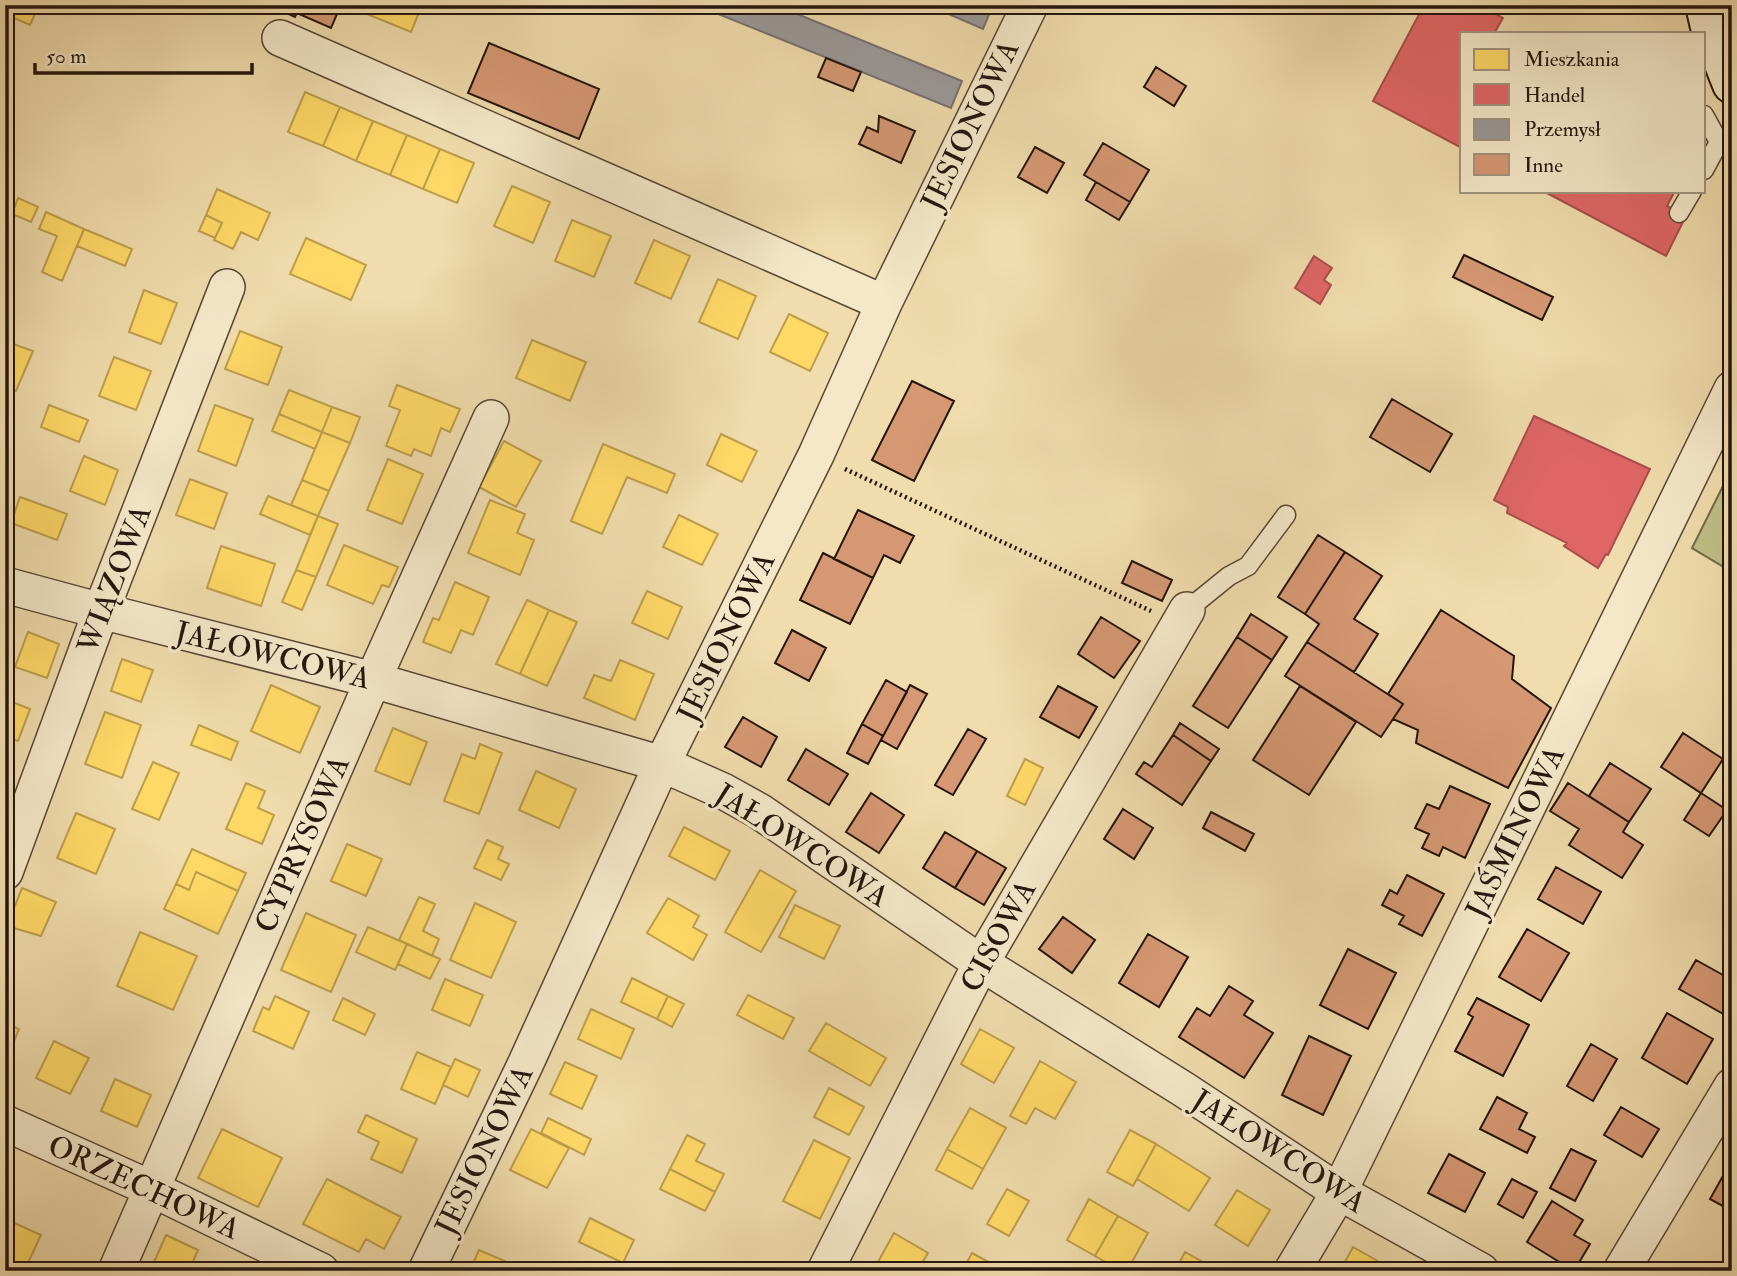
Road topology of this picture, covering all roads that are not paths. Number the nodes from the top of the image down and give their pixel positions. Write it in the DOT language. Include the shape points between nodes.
graph roads {
  1 [pos="1030,5"];
  2 [pos="1705,5"];
  3 [pos="281,38"];
  4 [pos="1732,84"];
  5 [pos="1706,119"];
  6 [pos="1706,166"];
  7 [pos="1691,192"];
  8 [pos="1679,213"];
  9 [pos="227,287"];
  10 [pos="884,303"];
  11 [pos="1732,390"];
  12 [pos="491,418"];
  13 [pos="1286,515"];
  14 [pos="5,585"];
  15 [pos="101,611"];
  16 [pos="1184,617"];
  17 [pos="373,680"];
  18 [pos="662,764"];
  19 [pos="5,872"];
  20 [pos="981,963"];
  21 [pos="1732,1086"];
  22 [pos="5,1123"];
  23 [pos="152,1189"];
  24 [pos="1339,1192"];
  25 [pos="116,1271"];
  26 [pos="321,1271"];
  27 [pos="426,1271"];
  28 [pos="825,1271"];
  29 [pos="1293,1271"];
  30 [pos="1481,1271"];
  31 [pos="1620,1271"];
  1 -- 10 [label="street, JESIONOWA"];
  2 -- 4 [label="street"];
  3 -- 10 [label="street"];
  5 -- 6 [label="lane" via="1719,142"];
  7 -- 8 [label="lane"];
  9 -- 15 [label="street, WIĄZOWA"];
  10 -- 18 [label="street, JESIONOWA" via="816,455"];
  11 -- 24 [label="street, JAŚMINOWA"];
  12 -- 17 [label="street, CYPRYSOWA"];
  13 -- 16 [label="lane" via="1248,566 1229,576"];
  14 -- 15 [label="street, JAŁOWCOWA"];
  15 -- 17 [label="street, JAŁOWCOWA"];
  15 -- 19 [label="street, WIĄZOWA"];
  16 -- 20 [label="street, CISOWA"];
  17 -- 18 [label="street, JAŁOWCOWA"];
  17 -- 23 [label="street, CYPRYSOWA"];
  18 -- 20 [label="street, JAŁOWCOWA" via="759,811"];
  18 -- 27 [label="street, JESIONOWA"];
  20 -- 24 [label="street, JAŁOWCOWA"];
  20 -- 28 [label="street, CISOWA"];
  21 -- 31 [label="street"];
  22 -- 23 [label="street, ORZECHOWA"];
  23 -- 25 [label="street, CYPRYSOWA"];
  23 -- 26 [label="street, ORZECHOWA"];
  24 -- 29 [label="street, JAŚMINOWA"];
  24 -- 30 [label="street, JAŁOWCOWA"];
}
